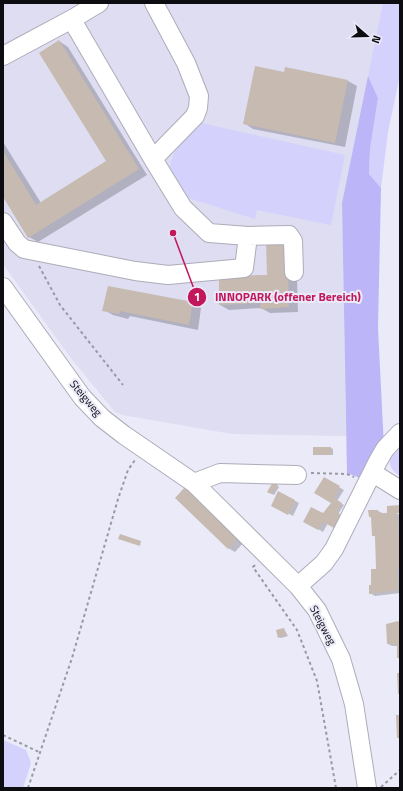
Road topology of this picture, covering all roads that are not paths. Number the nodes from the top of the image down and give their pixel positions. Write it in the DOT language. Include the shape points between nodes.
graph roads {
  1 [pos="99,3"];
  2 [pos="154,3"];
  3 [pos="72,20"];
  4 [pos="3,56"];
  5 [pos="153,159"];
  6 [pos="3,222"];
  7 [pos="248,236"];
  8 [pos="294,272"];
  9 [pos="3,287"];
  10 [pos="400,433"];
  11 [pos="373,473"];
  12 [pos="297,475"];
  13 [pos="194,483"];
  14 [pos="400,490"];
  15 [pos="298,586"];
  16 [pos="367,788"];
  1 -- 3 [label="street"];
  2 -- 5 [label="street" via="186,63 199,96 195,116"];
  3 -- 4 [label="street"];
  3 -- 5 [label="street"];
  5 -- 7 [label="street" via="183,208 209,233"];
  6 -- 7 [label="street" via="24,249 168,275 244,268"];
  7 -- 8 [label="street" via="289,235 293,241"];
  9 -- 13 [label="street, Steigweg" via="82,397 102,418"];
  10 -- 11 [label="street" via="385,449"];
  11 -- 14 [label="street"];
  11 -- 15 [label="street" via="334,550"];
  12 -- 13 [label="street" via="220,473"];
  13 -- 15 [label="street, Steigweg"];
  15 -- 16 [label="street, Steigweg" via="317,610 341,659 354,704"];
}
